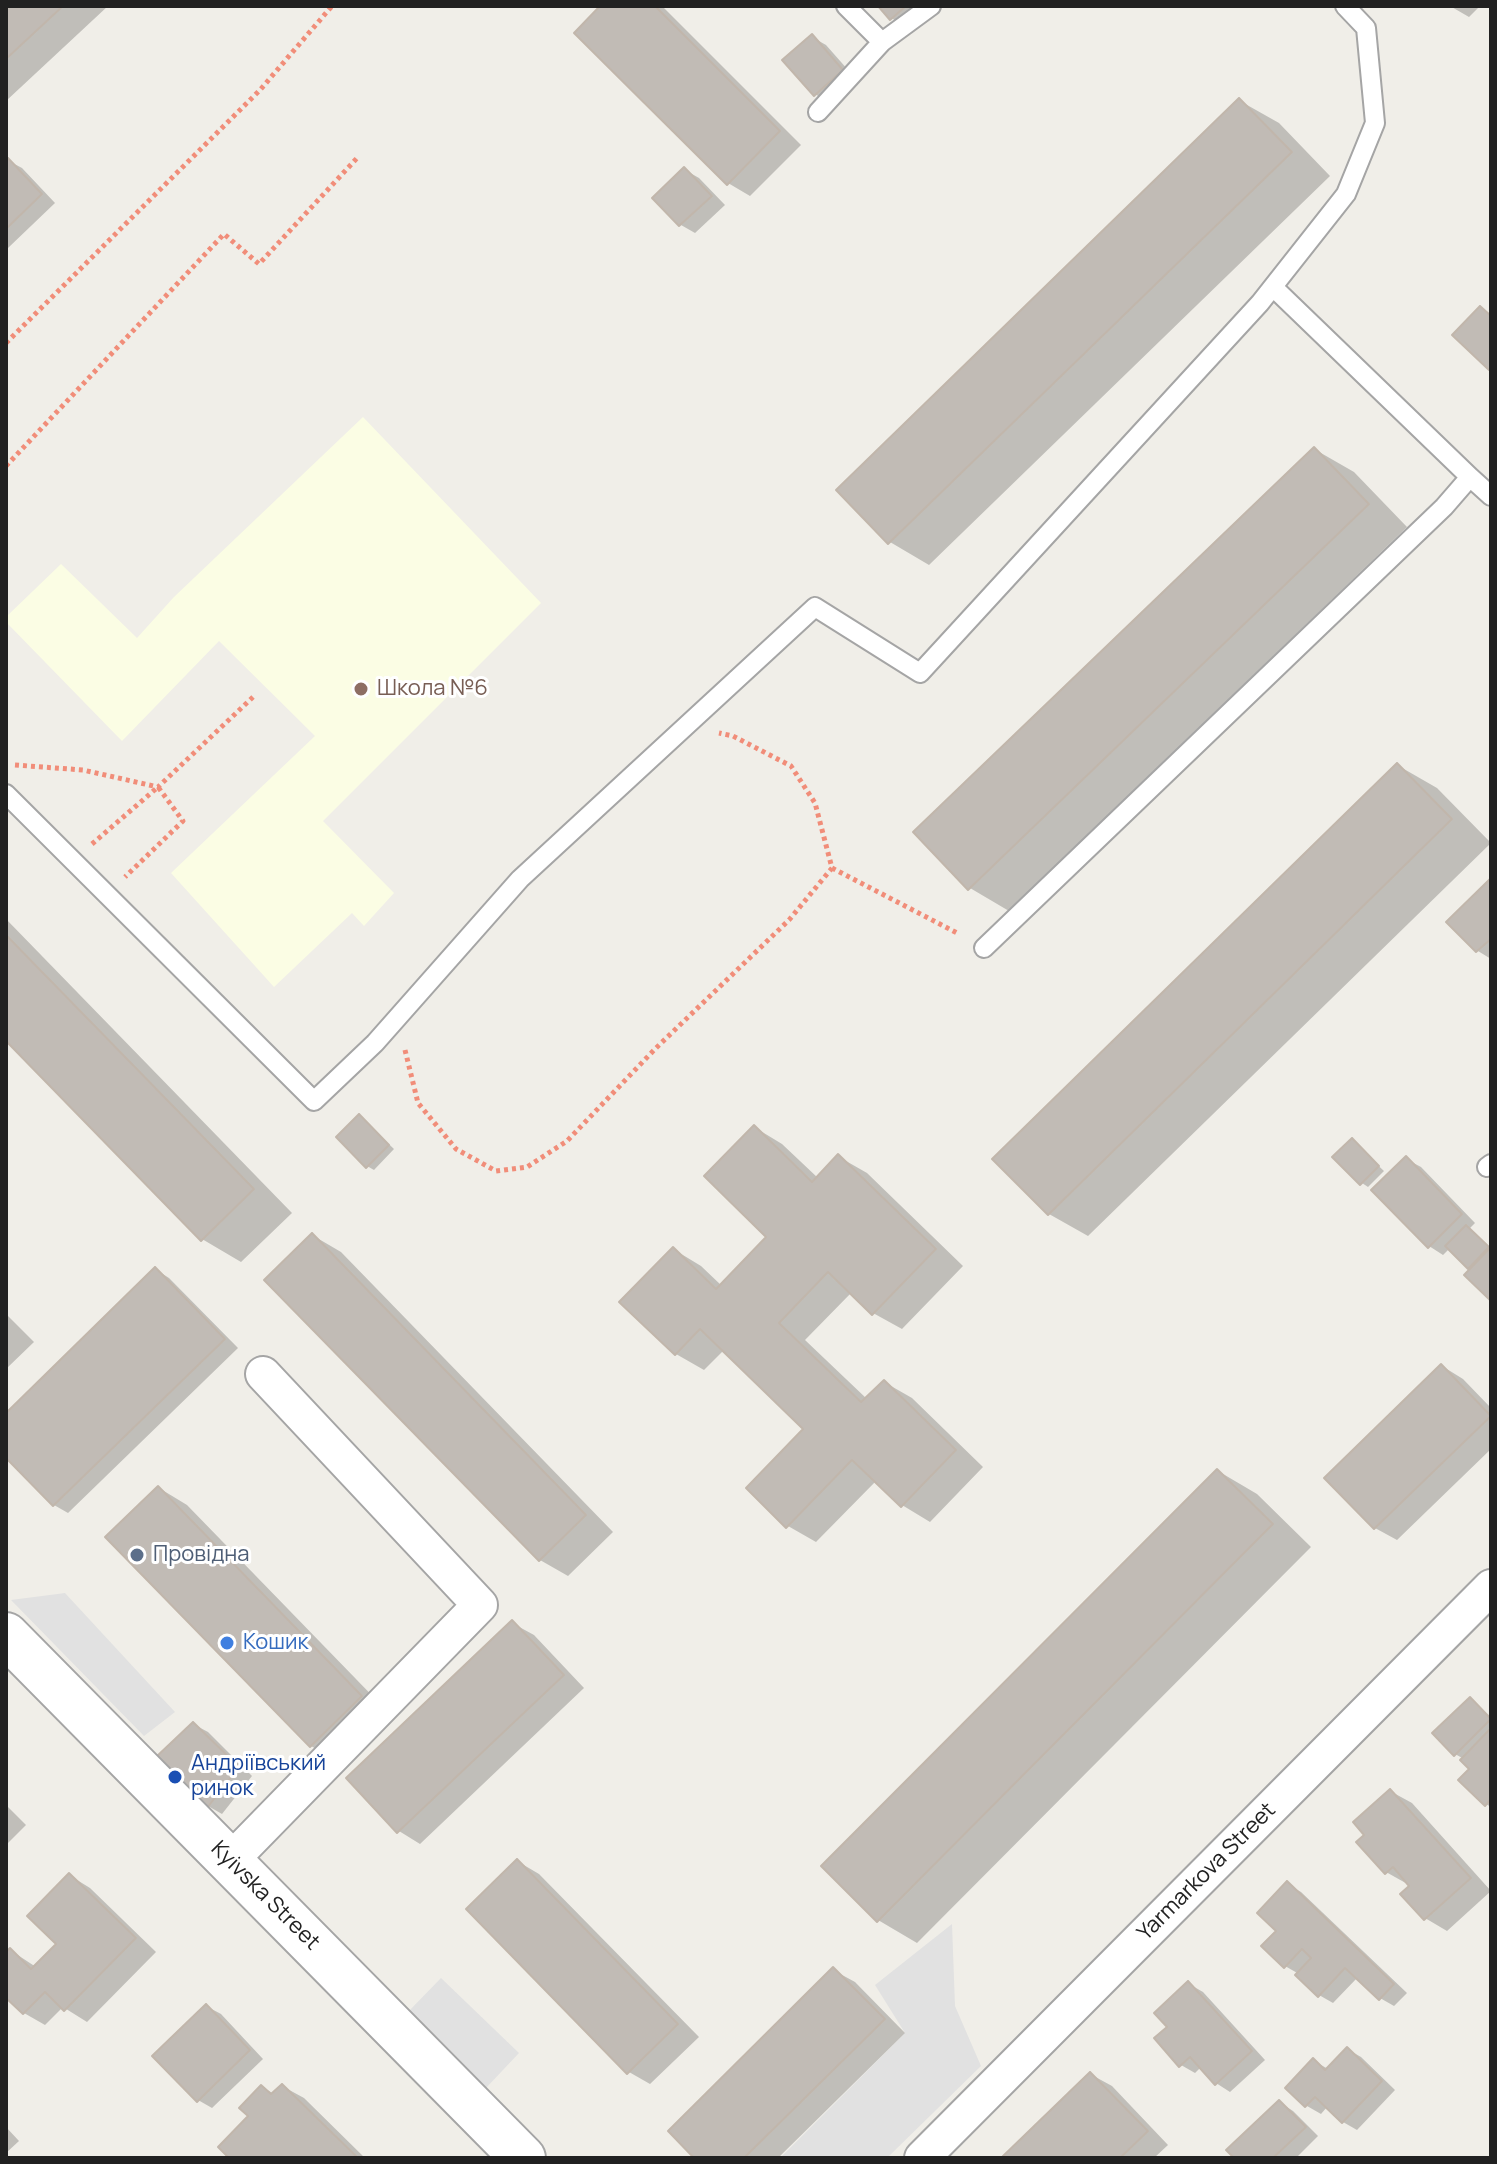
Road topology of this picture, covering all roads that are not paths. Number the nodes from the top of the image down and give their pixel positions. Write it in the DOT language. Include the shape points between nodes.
graph roads {
  1 [pos="846,6"];
  2 [pos="931,6"];
  3 [pos="1345,6"];
  4 [pos="882,42"];
  5 [pos="818,112"];
  6 [pos="1273,287"];
  7 [pos="1470,477"];
  8 [pos="1491,496"];
  9 [pos="6,794"];
  10 [pos="984,948"];
  11 [pos="263,1374"];
  12 [pos="1491,1587"];
  13 [pos="6,1635"];
  14 [pos="231,1860"];
  15 [pos="523,2158"];
  16 [pos="922,2158"];
  1 -- 4 [label="lane"];
  2 -- 4 [label="lane"];
  3 -- 6 [label="lane" via="1366,28 1375,123 1346,194"];
  4 -- 5 [label="lane"];
  6 -- 7 [label="lane"];
  6 -- 9 [label="lane" via="920,673 815,607 520,879 375,1043 314,1101"];
  7 -- 8 [label="lane"];
  7 -- 10 [label="lane"];
  11 -- 14 [label="street" via="480,1605"];
  12 -- 16 [label="street, Yarmarkova Street"];
  13 -- 14 [label="street, Kyivska Street"];
  14 -- 15 [label="street, Kyivska Street"];
}
